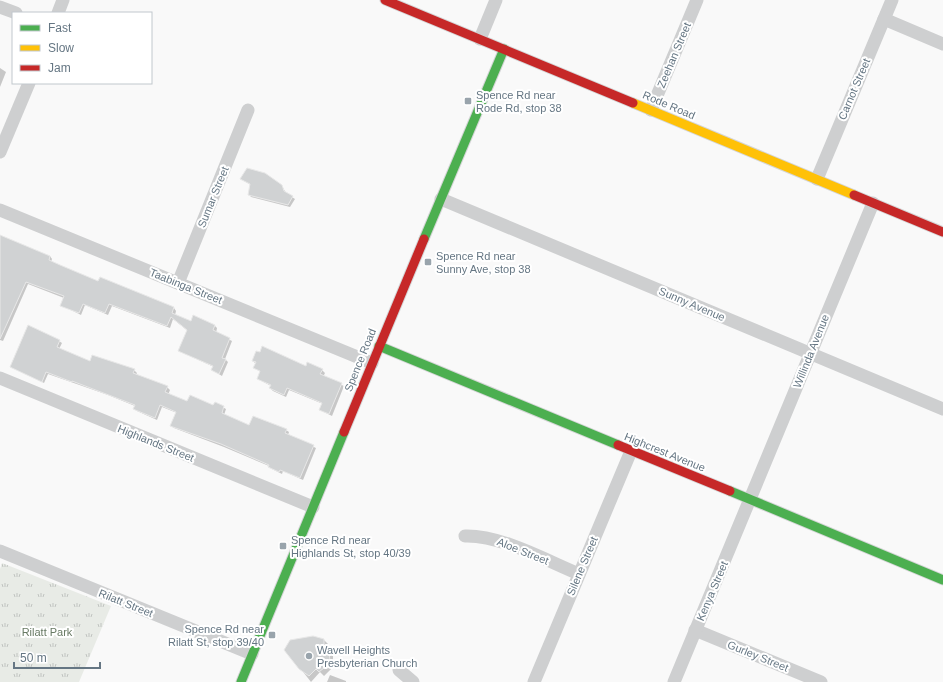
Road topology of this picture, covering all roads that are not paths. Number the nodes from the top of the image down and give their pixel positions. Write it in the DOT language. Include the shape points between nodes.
graph roads {
  1 [pos="63,0"];
  2 [pos="385,0"];
  3 [pos="496,0"];
  4 [pos="697,0"];
  5 [pos="892,0"];
  6 [pos="0,7"];
  7 [pos="13,12"];
  8 [pos="58,12"];
  9 [pos="884,20"];
  10 [pos="480,39"];
  11 [pos="943,44"];
  12 [pos="504,49"];
  13 [pos="29,84"];
  14 [pos="248,110"];
  15 [pos="651,110"];
  16 [pos="0,152"];
  17 [pos="817,179"];
  18 [pos="440,199"];
  19 [pos="873,203"];
  20 [pos="0,210"];
  21 [pos="943,232"];
  22 [pos="178,283"];
  23 [pos="379,346"];
  24 [pos="810,354"];
  25 [pos="372,363"];
  26 [pos="0,378"];
  27 [pos="943,409"];
  28 [pos="631,451"];
  29 [pos="749,500"];
  30 [pos="313,507"];
  31 [pos="465,536"];
  32 [pos="0,551"];
  33 [pos="579,574"];
  34 [pos="943,580"];
  35 [pos="695,630"];
  36 [pos="252,654"];
  37 [pos="399,670"];
  38 [pos="241,682"];
  39 [pos="413,682"];
  40 [pos="534,682"];
  41 [pos="674,682"];
  42 [pos="821,682"];
  1 -- 8 [label="street"];
  2 -- 10 [label="street, Rode Road"];
  3 -- 10 [label="street"];
  4 -- 15 [label="street, Zeehan Street"];
  5 -- 9 [label="street, Carnot Street"];
  6 -- 7 [label="street"];
  9 -- 11 [label="street"];
  9 -- 17 [label="street, Carnot Street"];
  10 -- 12 [label="street, Rode Road"];
  12 -- 15 [label="street, Rode Road"];
  12 -- 18 [label="street, Spence Road"];
  13 -- 16 [label="street"];
  14 -- 22 [label="street, Sumar Street"];
  15 -- 17 [label="street, Rode Road"];
  17 -- 19 [label="street, Rode Road"];
  18 -- 23 [label="street, Spence Road"];
  18 -- 24 [label="street, Sunny Avenue"];
  19 -- 21 [label="street, Rode Road"];
  19 -- 24 [label="street, Willinda Avenue"];
  20 -- 22 [label="street, Taabinga Street"];
  22 -- 25 [label="street, Taabinga Street"];
  23 -- 25 [label="street, Spence Road"];
  23 -- 28 [label="street, Highcrest Avenue"];
  24 -- 27 [label="street, Sunny Avenue"];
  24 -- 29 [label="street, Willinda Avenue"];
  25 -- 30 [label="street, Spence Road"];
  26 -- 30 [label="street, Highlands Street"];
  28 -- 29 [label="street, Highcrest Avenue"];
  28 -- 33 [label="street, Silene Street"];
  29 -- 34 [label="street, Highcrest Avenue"];
  29 -- 35 [label="street, Kenya Street"];
  30 -- 36 [label="street, Spence Road"];
  31 -- 33 [label="street, Aloe Street" via="496,540"];
  32 -- 36 [label="street, Rilatt Street"];
  33 -- 40 [label="street, Silene Street"];
  35 -- 41 [label="street, Kenya Street"];
  35 -- 42 [label="street, Gurley Street"];
  36 -- 38 [label="street, Spence Road"];
  37 -- 39 [label="street"];
}
